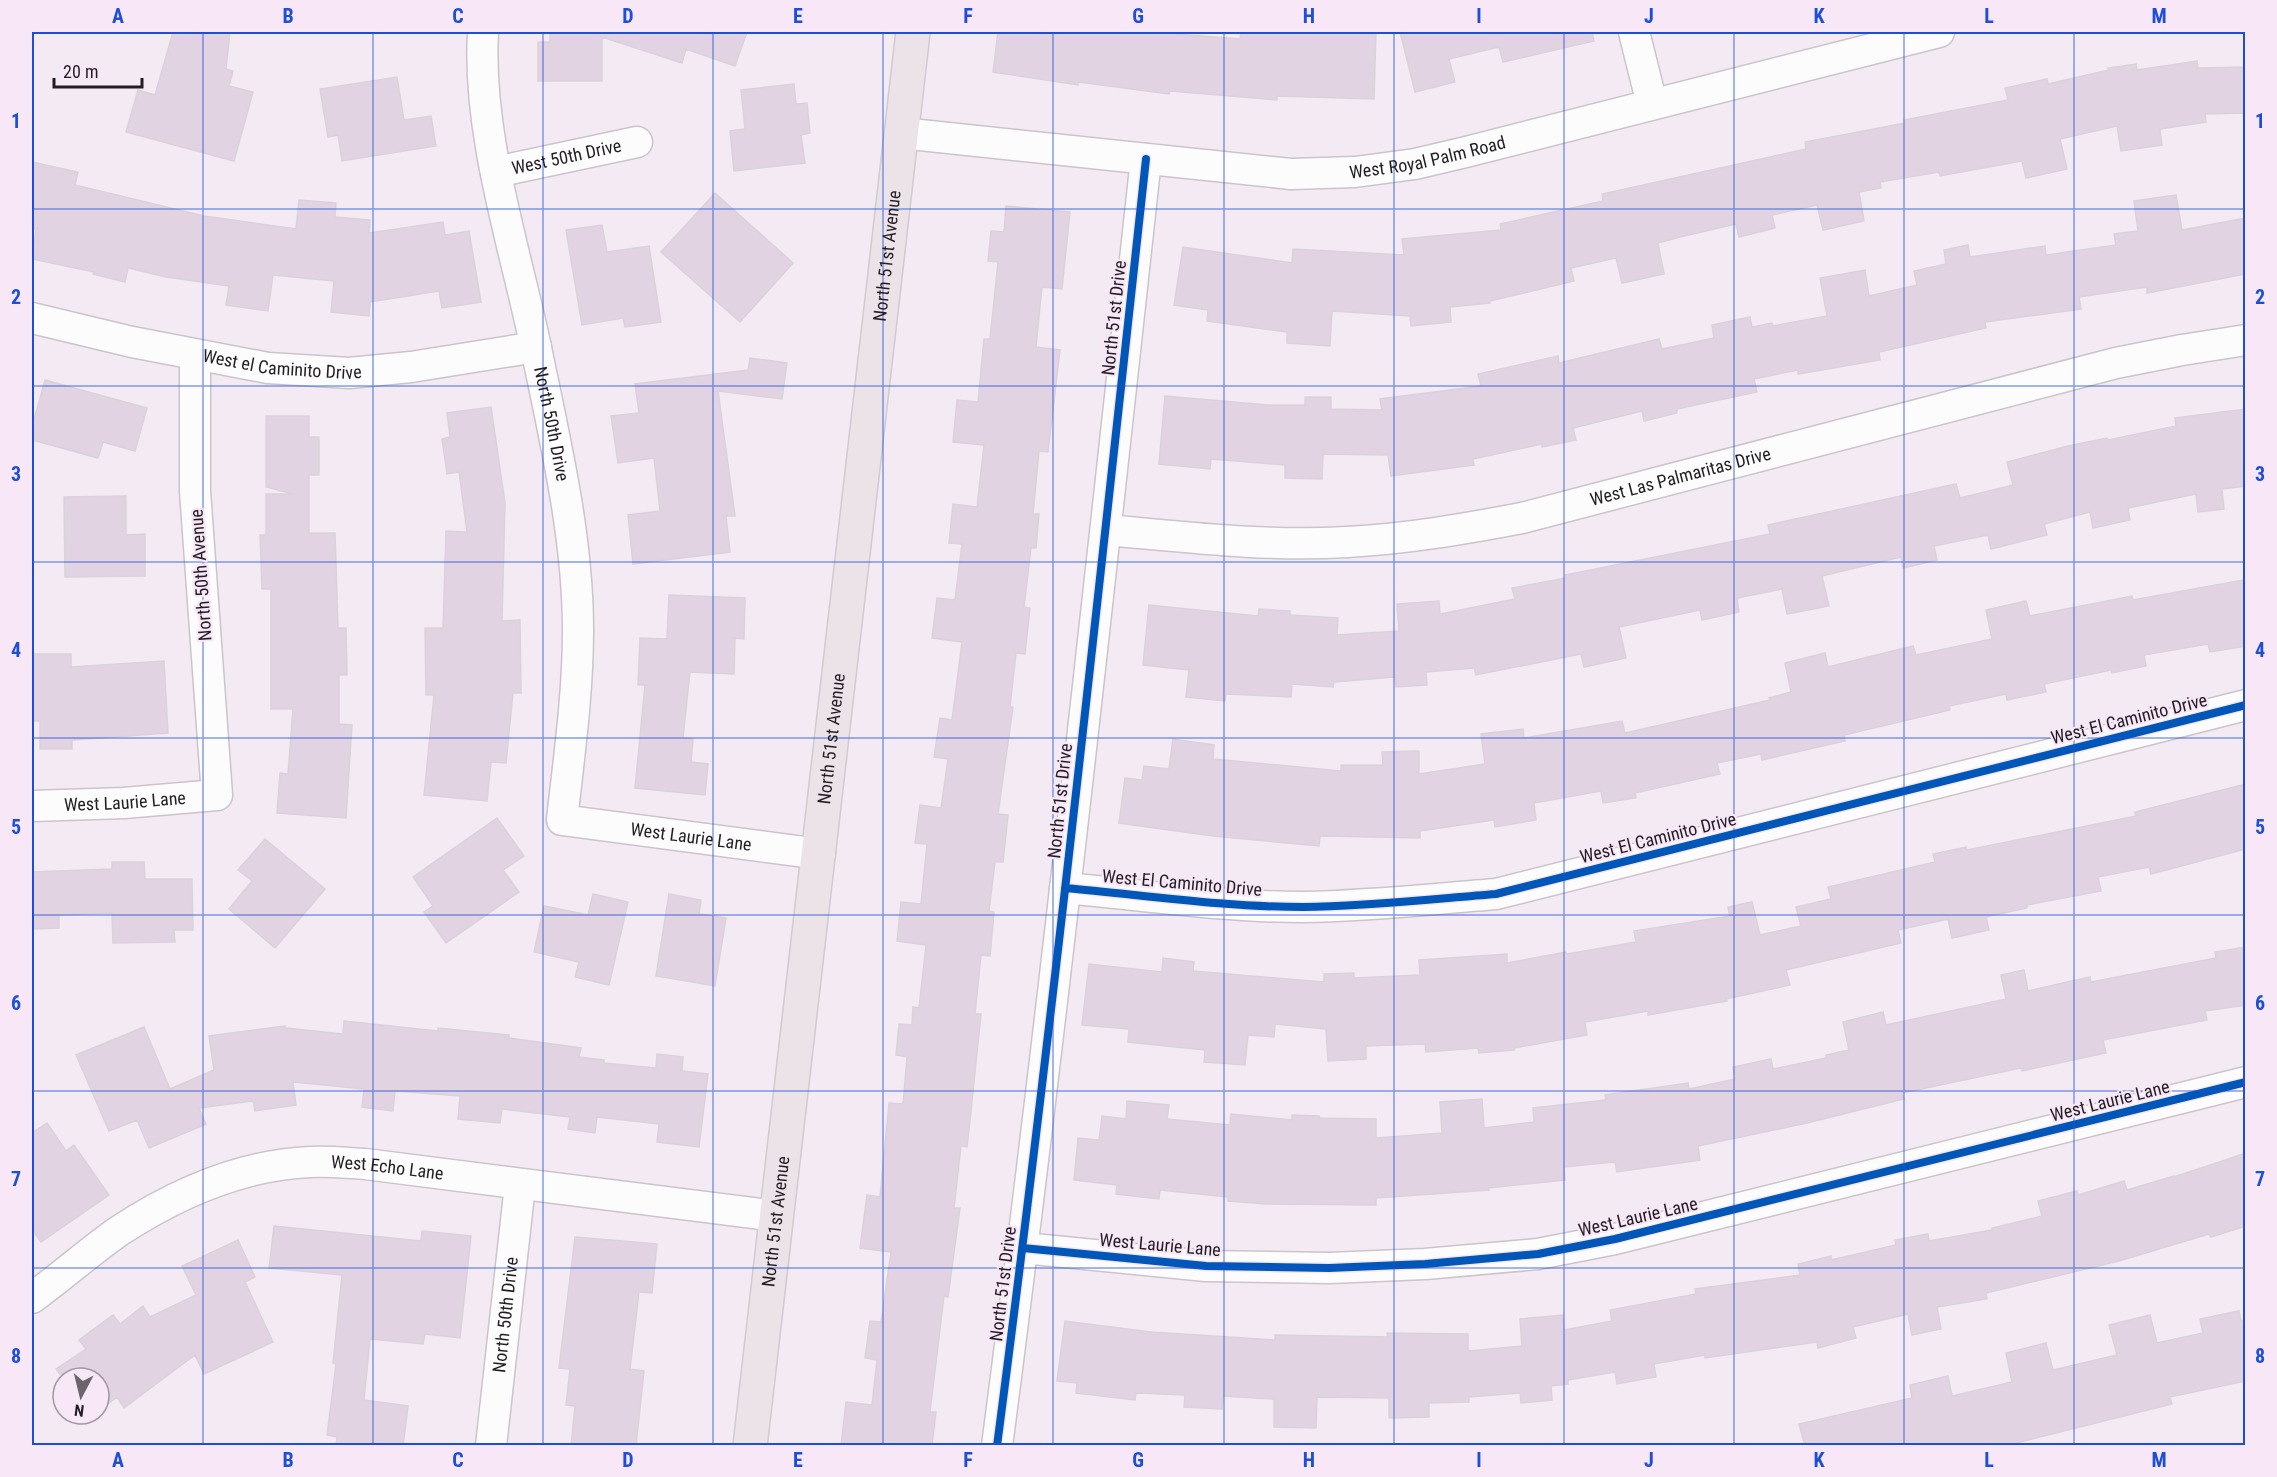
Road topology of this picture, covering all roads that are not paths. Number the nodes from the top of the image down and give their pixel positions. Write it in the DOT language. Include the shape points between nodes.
graph roads {
  1 [pos="483,32"];
  2 [pos="914,32"];
  3 [pos="1634,32"];
  4 [pos="1939,32"];
  5 [pos="1652,104"];
  6 [pos="901,133"];
  7 [pos="637,142"];
  8 [pos="1146,159"];
  9 [pos="496,172"];
  10 [pos="32,318"];
  11 [pos="2246,340"];
  12 [pos="536,347"];
  13 [pos="195,355"];
  14 [pos="1106,530"];
  15 [pos="2246,705"];
  16 [pos="217,795"];
  17 [pos="32,806"];
  18 [pos="562,820"];
  19 [pos="820,854"];
  20 [pos="1065,888"];
  21 [pos="2246,1082"];
  22 [pos="520,1185"];
  23 [pos="777,1216"];
  24 [pos="1023,1248"];
  25 [pos="32,1298"];
  26 [pos="490,1446"];
  27 [pos="750,1446"];
  28 [pos="998,1446"];
  1 -- 9 [label="street, North 50th Drive" via="484,89"];
  2 -- 6 [label="main road, North 51st Avenue"];
  3 -- 5 [label="street"];
  4 -- 5 [label="street, West Royal Palm Road"];
  5 -- 8 [label="street, West Royal Palm Road" via="1414,164 1355,172 1291,174"];
  6 -- 8 [label="street, West Royal Palm Road"];
  6 -- 19 [label="main road, North 51st Avenue"];
  7 -- 9 [label="street, West 50th Drive"];
  8 -- 14 [label="street, North 51st Drive"];
  9 -- 12 [label="street, North 50th Drive"];
  10 -- 13 [label="street, West el Caminito Drive"];
  11 -- 14 [label="street, West Las Palmaritas Drive" via="2116,363 1522,518 1464,529 1346,542 1234,541"];
  12 -- 13 [label="street, West el Caminito Drive" via="411,368 349,373 268,368"];
  12 -- 18 [label="street, North 50th Drive" via="567,510 578,628 576,692"];
  13 -- 16 [label="street, North 50th Avenue" via="195,492"];
  14 -- 20 [label="street, North 51st Drive"];
  15 -- 20 [label="street, West El Caminito Drive" via="1496,894 1302,907"];
  16 -- 17 [label="street, West Laurie Lane"];
  18 -- 19 [label="street, West Laurie Lane"];
  19 -- 23 [label="main road, North 51st Avenue"];
  20 -- 24 [label="street, North 51st Drive"];
  21 -- 24 [label="street, West Laurie Lane" via="1625,1236 1538,1254 1329,1268 1206,1266"];
  22 -- 23 [label="street, West Echo Lane"];
  22 -- 25 [label="street, West Echo Lane" via="365,1164 311,1161 261,1168 219,1179 171,1200 118,1232"];
  22 -- 26 [label="street, North 50th Drive"];
  23 -- 27 [label="main road, North 51st Avenue"];
  24 -- 28 [label="street, North 51st Drive"];
}
